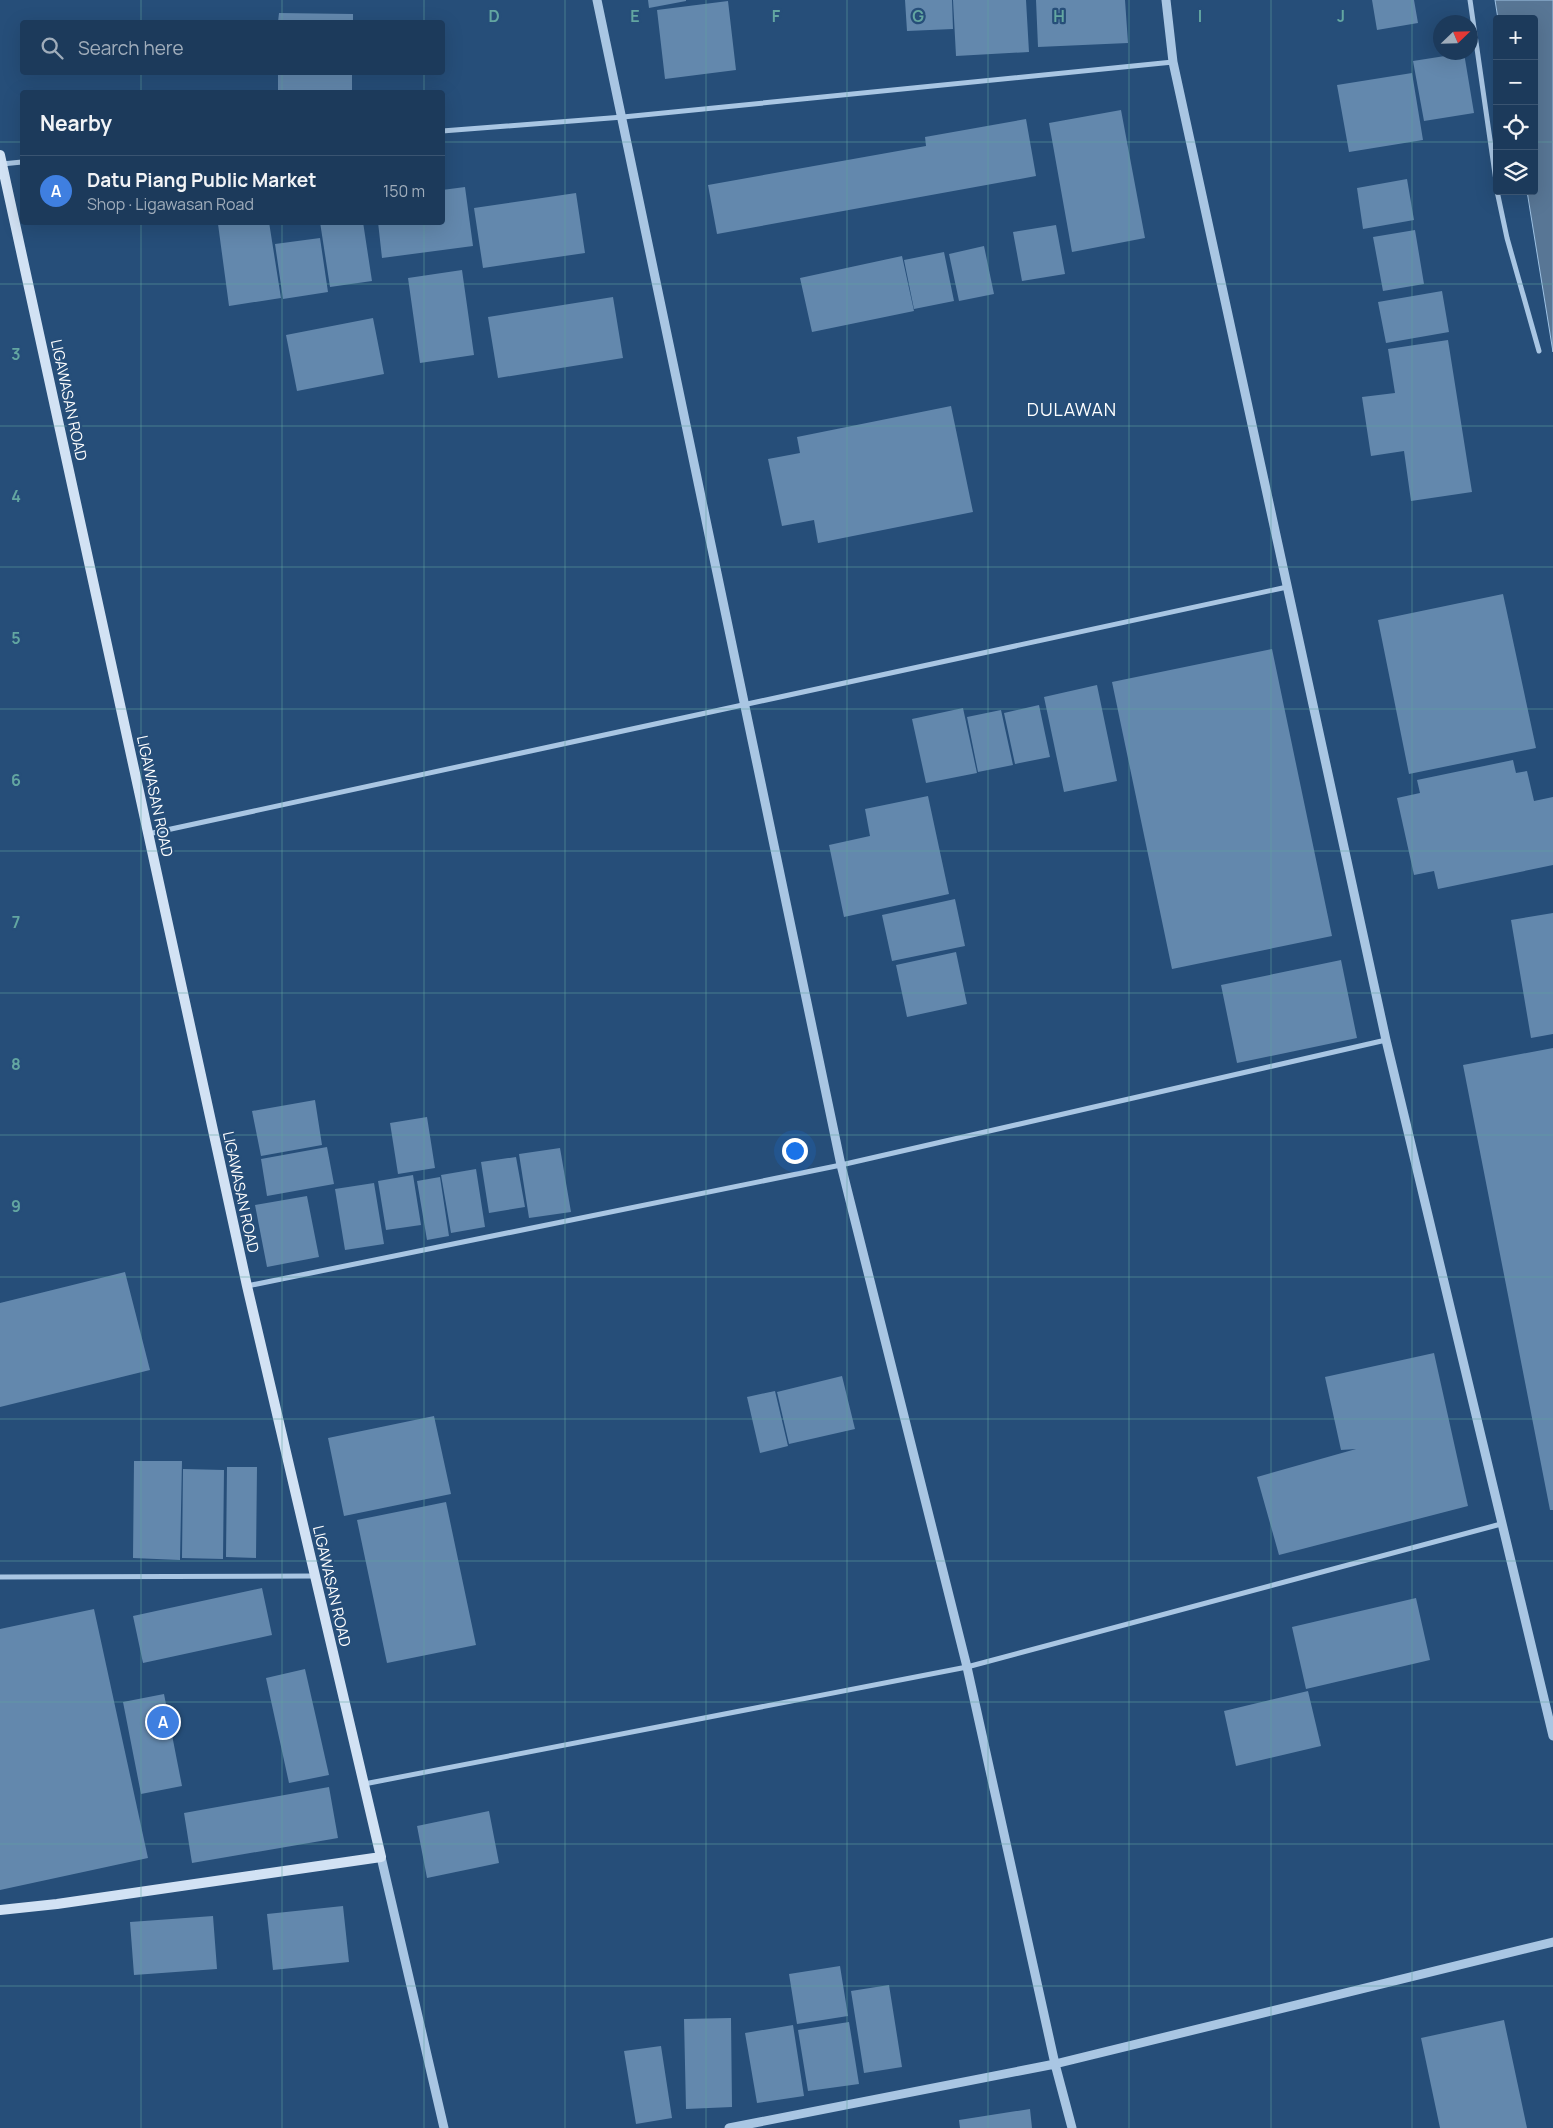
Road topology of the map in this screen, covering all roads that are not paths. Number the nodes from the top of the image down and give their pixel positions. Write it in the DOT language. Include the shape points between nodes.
graph roads {
  1 [pos="597,0"];
  2 [pos="1166,0"];
  3 [pos="1470,0"];
  4 [pos="1173,62"];
  5 [pos="623,117"];
  6 [pos="445,131"];
  7 [pos="1,159"];
  8 [pos="20,162"];
  9 [pos="1493,162"];
  10 [pos="1498,195"];
  11 [pos="1539,351"];
  12 [pos="1287,587"];
  13 [pos="746,703"];
  14 [pos="148,834"];
  15 [pos="1386,1040"];
  16 [pos="842,1165"];
  17 [pos="247,1286"];
  18 [pos="1501,1524"];
  19 [pos="314,1576"];
  20 [pos="0,1577"];
  21 [pos="967,1667"];
  22 [pos="1553,1736"];
  23 [pos="363,1784"];
  24 [pos="380,1857"];
  25 [pos="0,1910"];
  26 [pos="1553,1942"];
  27 [pos="1055,2064"];
  28 [pos="444,2128"];
  29 [pos="729,2128"];
  30 [pos="1072,2128"];
  1 -- 5 [label="street"];
  2 -- 4 [label="street"];
  3 -- 9 [label="street"];
  4 -- 5 [label="street"];
  4 -- 12 [label="street"];
  5 -- 6 [label="street"];
  5 -- 13 [label="street"];
  7 -- 8 [label="street"];
  7 -- 14 [label="main road, LIGAWASAN ROAD"];
  10 -- 11 [label="street"];
  12 -- 13 [label="street"];
  12 -- 15 [label="street"];
  13 -- 14 [label="street"];
  13 -- 16 [label="street"];
  14 -- 17 [label="main road, LIGAWASAN ROAD"];
  15 -- 16 [label="street"];
  15 -- 18 [label="street"];
  16 -- 17 [label="street"];
  16 -- 21 [label="street"];
  17 -- 19 [label="main road, LIGAWASAN ROAD"];
  18 -- 21 [label="street"];
  18 -- 22 [label="street"];
  19 -- 20 [label="street"];
  19 -- 23 [label="main road, LIGAWASAN ROAD"];
  21 -- 23 [label="street"];
  21 -- 27 [label="street"];
  23 -- 24 [label="main road, LIGAWASAN ROAD"];
  24 -- 25 [label="main road"];
  24 -- 28 [label="street"];
  26 -- 27 [label="street"];
  27 -- 29 [label="street"];
  27 -- 30 [label="street"];
}
